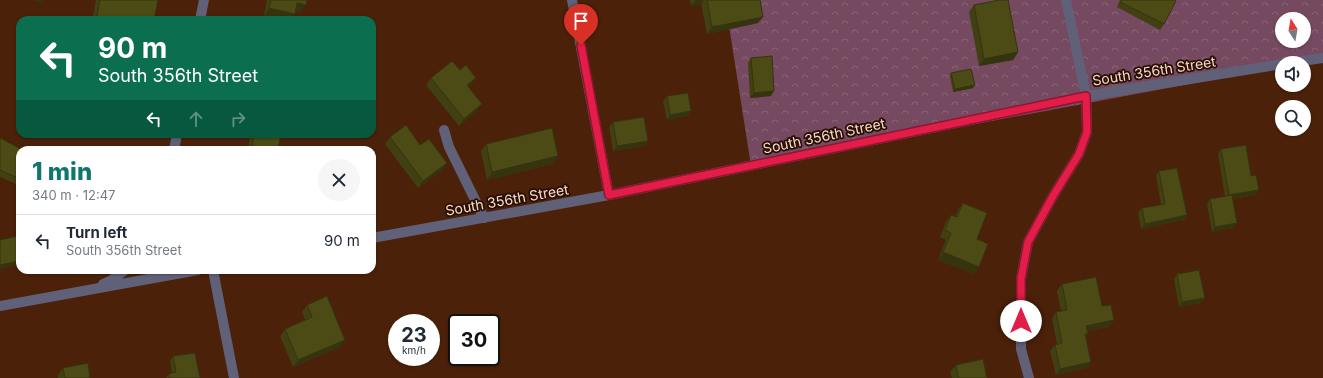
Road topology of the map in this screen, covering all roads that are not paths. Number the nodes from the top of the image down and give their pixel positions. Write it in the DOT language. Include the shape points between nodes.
graph roads {
  1 [pos="204,0"];
  2 [pos="572,0"];
  3 [pos="1066,0"];
  4 [pos="201,16"];
  5 [pos="1323,58"];
  6 [pos="1311,60"];
  7 [pos="1275,65"];
  8 [pos="1086,96"];
  9 [pos="444,130"];
  10 [pos="609,195"];
  11 [pos="484,218"];
  12 [pos="376,237"];
  13 [pos="120,274"];
  14 [pos="176,274"];
  15 [pos="214,274"];
  16 [pos="90,290"];
  17 [pos="0,306"];
  18 [pos="234,378"];
  19 [pos="1029,378"];
  1 -- 4 [label="street"];
  2 -- 10 [label="street"];
  3 -- 8 [label="street"];
  5 -- 6 [label="street"];
  7 -- 8 [label="street, South 356th Street"];
  8 -- 10 [label="street, South 356th Street"];
  8 -- 19 [label="street" via="1087,132 1079,154 1028,242 1021,279 1021,349"];
  9 -- 11 [label="street" via="449,147"];
  10 -- 11 [label="street, South 356th Street"];
  11 -- 12 [label="street, South 356th Street"];
  13 -- 16 [label="street"];
  14 -- 16 [label="street"];
  15 -- 18 [label="street"];
  16 -- 17 [label="street"];
}
